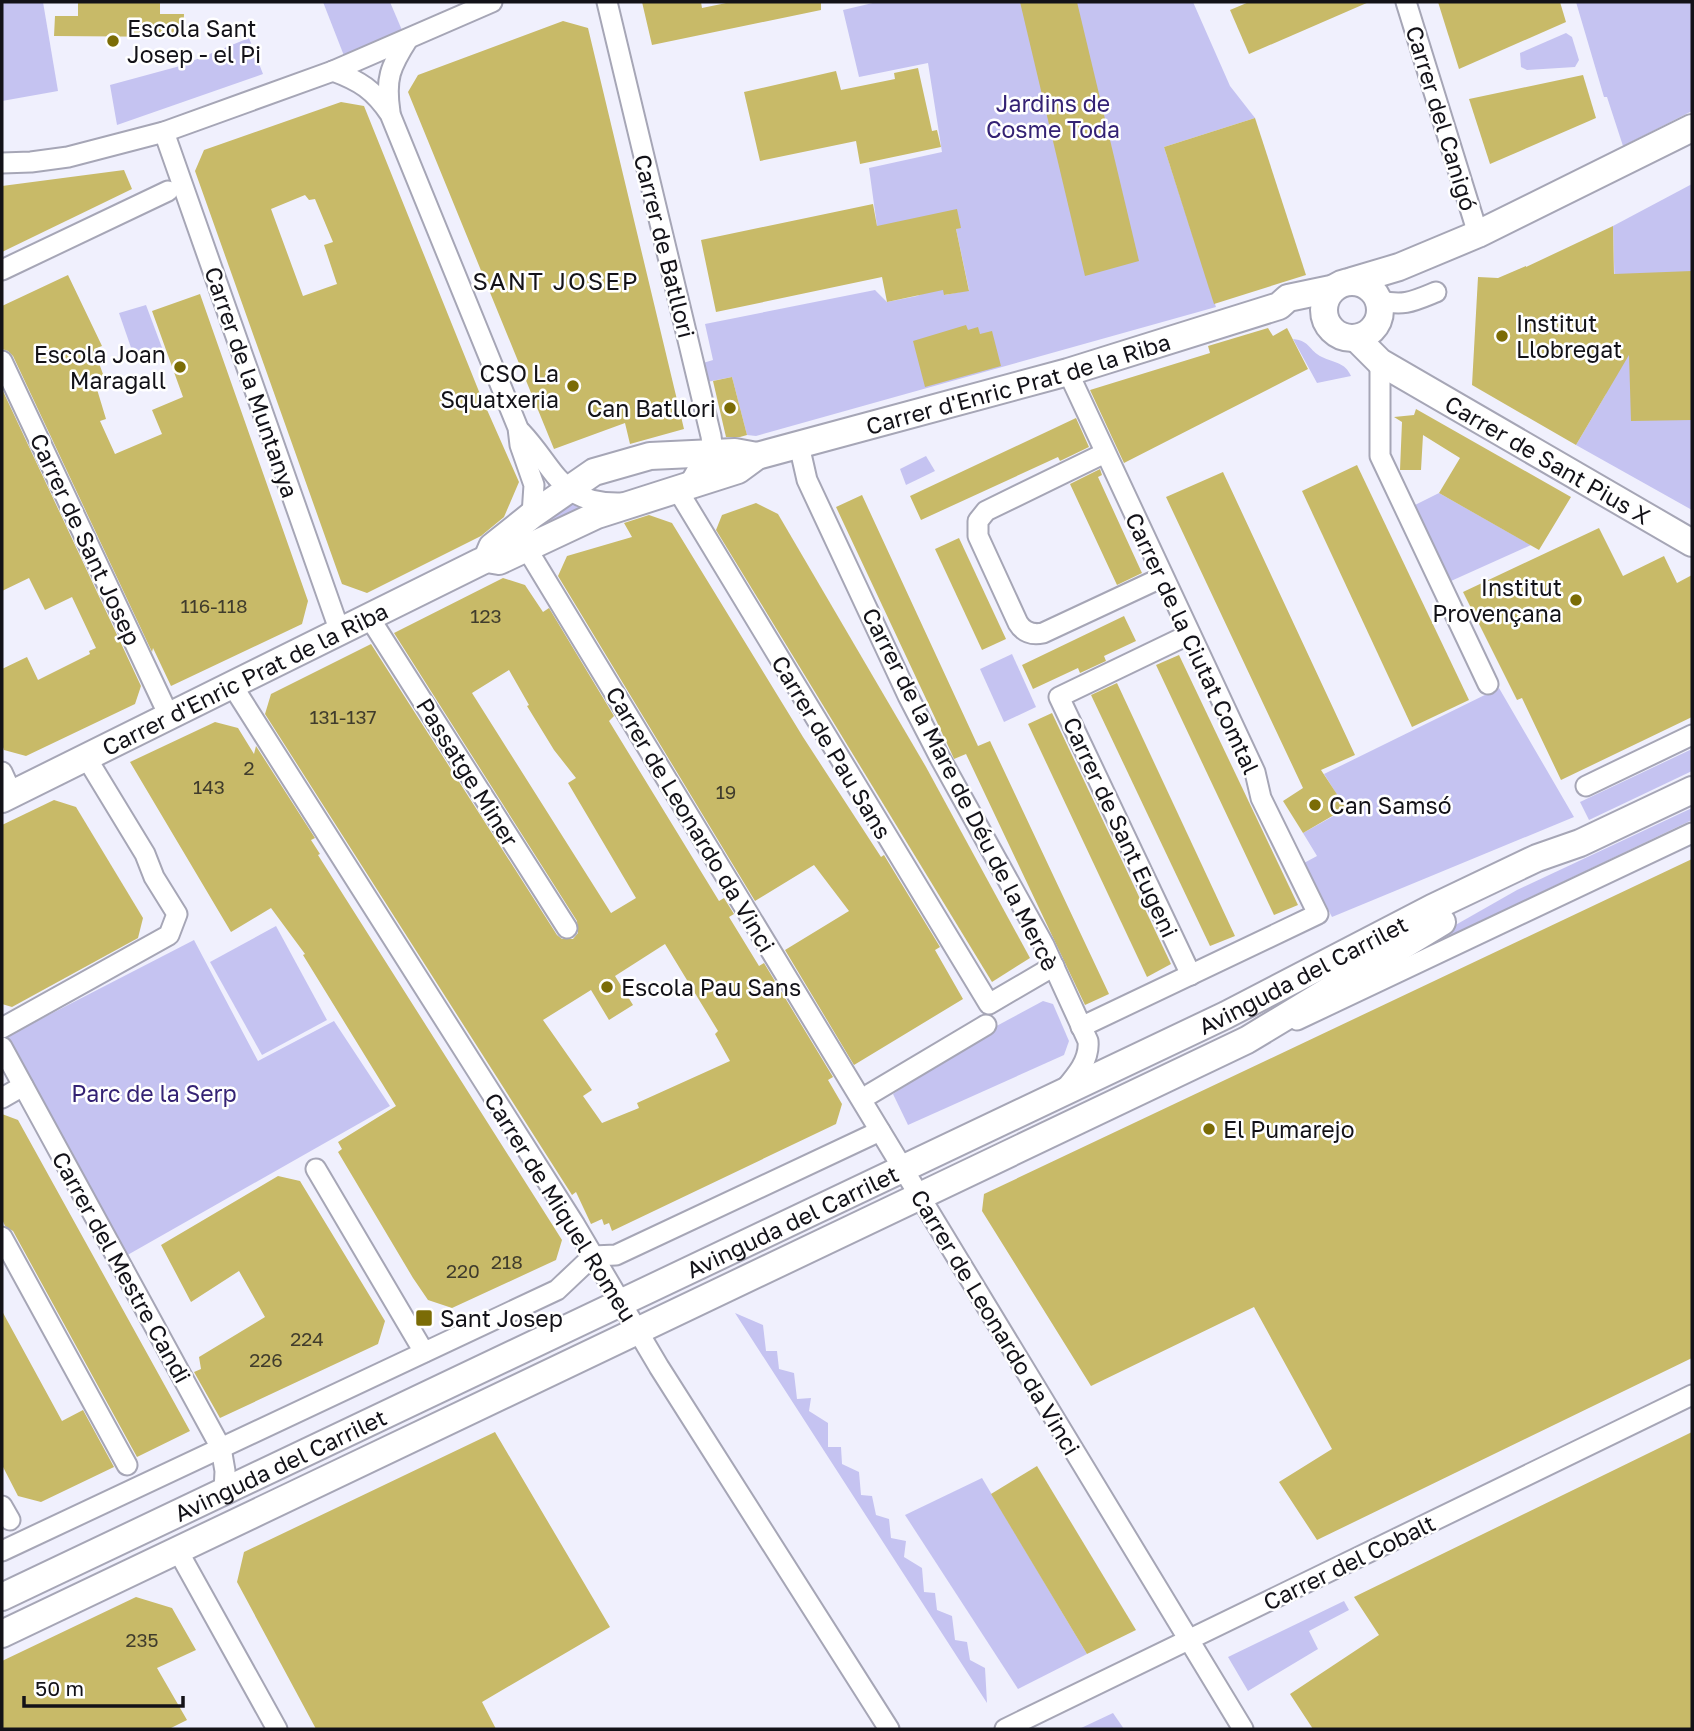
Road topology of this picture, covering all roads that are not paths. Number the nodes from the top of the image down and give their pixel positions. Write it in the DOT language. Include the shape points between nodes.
graph roads {
  1 [pos="492,2"];
  2 [pos="607,2"];
  3 [pos="1406,2"];
  4 [pos="408,38"];
  5 [pos="333,71"];
  6 [pos="390,114"];
  7 [pos="1692,128"];
  8 [pos="164,132"];
  9 [pos="2,163"];
  10 [pos="168,191"];
  11 [pos="1478,234"];
  12 [pos="1399,267"];
  13 [pos="2,270"];
  14 [pos="1342,285"];
  15 [pos="1436,292"];
  16 [pos="1378,298"];
  17 [pos="1279,306"];
  18 [pos="1326,324"];
  19 [pos="1365,334"];
  20 [pos="2,361"];
  21 [pos="1391,368"];
  22 [pos="1068,372"];
  23 [pos="518,428"];
  24 [pos="799,445"];
  25 [pos="1105,453"];
  26 [pos="706,455"];
  27 [pos="757,456"];
  28 [pos="682,488"];
  29 [pos="568,491"];
  30 [pos="636,503"];
  31 [pos="532,515"];
  32 [pos="1692,543"];
  33 [pos="527,549"];
  34 [pos="490,553"];
  35 [pos="1163,577"];
  36 [pos="369,617"];
  37 [pos="340,632"];
  38 [pos="1190,634"];
  39 [pos="1489,684"];
  40 [pos="232,685"];
  41 [pos="169,716"];
  42 [pos="1692,735"];
  43 [pos="86,757"];
  44 [pos="1586,786"];
  45 [pos="5,788"];
  46 [pos="1692,790"];
  47 [pos="1692,833"];
  48 [pos="1580,842"];
  49 [pos="1318,914"];
  50 [pos="567,928"];
  51 [pos="1054,966"];
  52 [pos="1191,975"];
  53 [pos="986,1026"];
  54 [pos="1082,1027"];
  55 [pos="2,1028"];
  56 [pos="1247,1040"];
  57 [pos="2,1047"];
  58 [pos="23,1086"];
  59 [pos="1063,1091"];
  60 [pos="870,1094"];
  61 [pos="2,1098"];
  62 [pos="880,1131"];
  63 [pos="902,1167"];
  64 [pos="316,1169"];
  65 [pos="920,1196"];
  66 [pos="2,1237"];
  67 [pos="593,1256"];
  68 [pos="620,1302"];
  69 [pos="638,1331"];
  70 [pos="424,1352"];
  71 [pos="1692,1395"];
  72 [pos="221,1448"];
  73 [pos="127,1465"];
  74 [pos="224,1491"];
  75 [pos="178,1550"];
  76 [pos="2,1551"];
  77 [pos="2,1597"];
  78 [pos="2,1634"];
  79 [pos="1189,1640"];
  80 [pos="277,1729"];
  81 [pos="889,1729"];
  82 [pos="1006,1729"];
  83 [pos="1243,1729"];
  1 -- 4 [label="street"];
  2 -- 26 [label="street, Carrer de Batllori" via="711,436"];
  3 -- 11 [label="street, Carrer del Canigó"];
  4 -- 5 [label="street"];
  4 -- 6 [label="street" via="388,75"];
  5 -- 6 [label="street" via="367,87"];
  5 -- 8 [label="street"];
  6 -- 23 [label="street"];
  7 -- 11 [label="main road, Carrer d'Enric Prat de la Riba"];
  8 -- 9 [label="street" via="68,157"];
  8 -- 37 [label="street, Carrer de la Muntanya"];
  10 -- 13 [label="street"];
  11 -- 12 [label="main road, Carrer d'Enric Prat de la Riba"];
  12 -- 14 [label="main road, Carrer d'Enric Prat de la Riba"];
  12 -- 16 [label="main road, Carrer d'Enric Prat de la Riba"];
  14 -- 16 [label="main road" via="1363,284"];
  14 -- 17 [label="main road, Carrer d'Enric Prat de la Riba" via="1288,298"];
  14 -- 18 [label="main road" via="1325,299"];
  15 -- 16 [label="street" via="1405,304"];
  16 -- 19 [label="main road" via="1381,310"];
  17 -- 18 [label="main road" via="1311,313"];
  17 -- 22 [label="main road, Carrer d'Enric Prat de la Riba"];
  18 -- 19 [label="main road" via="1345,338"];
  19 -- 21 [label="main road, Carrer de Sant Pius X"];
  20 -- 41 [label="street, Carrer de Sant Josep"];
  21 -- 32 [label="main road, Carrer de Sant Pius X"];
  21 -- 39 [label="street" via="1380,456"];
  22 -- 24 [label="main road, Carrer d'Enric Prat de la Riba"];
  22 -- 25 [label="street, Carrer de la Ciutat Comtal"];
  23 -- 29 [label="street"];
  23 -- 31 [label="street" via="534,485"];
  24 -- 27 [label="main road, Carrer d'Enric Prat de la Riba"];
  24 -- 51 [label="street, Carrer de la Mare de Déu de la Mercè" via="807,480 908,696"];
  25 -- 35 [label="street, Carrer de la Ciutat Comtal"];
  25 -- 35 [label="street" via="986,511 978,521 978,536 1018,623 1024,631 1044,633"];
  26 -- 27 [label="main road, Carrer d'Enric Prat de la Riba" via="735,452"];
  26 -- 28 [label="street, Carrer de Batllori"];
  26 -- 29 [label="main road, Carrer d'Enric Prat de la Riba" via="631,460 594,472"];
  27 -- 28 [label="main road, Carrer d'Enric Prat de la Riba" via="738,470"];
  28 -- 30 [label="main road, Carrer d'Enric Prat de la Riba"];
  28 -- 51 [label="street, Carrer de Pau Sans" via="989,1004"];
  29 -- 30 [label="street" via="611,504"];
  29 -- 31 [label="main road, Carrer d'Enric Prat de la Riba"];
  30 -- 33 [label="main road, Carrer d'Enric Prat de la Riba" via="597,515"];
  31 -- 34 [label="main road, Carrer d'Enric Prat de la Riba"];
  33 -- 34 [label="main road, Carrer d'Enric Prat de la Riba" via="499,561"];
  33 -- 62 [label="street, Carrer de Leonardo da Vinci"];
  34 -- 36 [label="main road, Carrer d'Enric Prat de la Riba"];
  35 -- 38 [label="street, Carrer de la Ciutat Comtal"];
  36 -- 37 [label="main road, Carrer d'Enric Prat de la Riba"];
  36 -- 50 [label="street, Passatge Miner"];
  37 -- 40 [label="main road, Carrer d'Enric Prat de la Riba"];
  38 -- 49 [label="street, Carrer de la Ciutat Comtal"];
  38 -- 52 [label="street, Carrer de Sant Eugeni" via="1059,697"];
  40 -- 41 [label="main road, Carrer d'Enric Prat de la Riba"];
  40 -- 67 [label="street, Carrer de Miquel Romeu"];
  41 -- 43 [label="main road, Carrer d'Enric Prat de la Riba"];
  42 -- 44 [label="street"];
  43 -- 45 [label="main road, Carrer d'Enric Prat de la Riba"];
  43 -- 55 [label="street" via="177,915 169,935"];
  46 -- 48 [label="main road, Avinguda del Carrilet"];
  47 -- 56 [label="street, Avinguda del Carrilet" via="1320,1011"];
  48 -- 56 [label="main road, Avinguda del Carrilet"];
  48 -- 59 [label="main road, Avinguda del Carrilet" via="1536,858 1226,1015"];
  49 -- 52 [label="street, Avinguda del Carrilet"];
  51 -- 54 [label="street, Carrer de la Mare de Déu de la Mercè"];
  52 -- 54 [label="street, Avinguda del Carrilet"];
  53 -- 60 [label="street"];
  54 -- 59 [label="street, Carrer de la Mare de Déu de la Mercè" via="1089,1049"];
  56 -- 65 [label="main road, Avinguda del Carrilet"];
  57 -- 58 [label="street, Carrer del Mestre Candi"];
  58 -- 61 [label="street"];
  58 -- 72 [label="street, Carrer del Mestre Candi"];
  59 -- 63 [label="main road, Avinguda del Carrilet"];
  62 -- 63 [label="street, Carrer de Leonardo da Vinci"];
  62 -- 67 [label="street, Avinguda del Carrilet" via="616,1255"];
  63 -- 65 [label="street, Carrer de Leonardo da Vinci"];
  63 -- 68 [label="main road, Avinguda del Carrilet"];
  64 -- 70 [label="street"];
  65 -- 69 [label="main road, Avinguda del Carrilet"];
  65 -- 79 [label="street, Carrer de Leonardo da Vinci"];
  66 -- 73 [label="street"];
  67 -- 68 [label="street, Carrer de Miquel Romeu"];
  67 -- 70 [label="street, Avinguda del Carrilet" via="556,1290"];
  68 -- 69 [label="street, Carrer de Miquel Romeu"];
  68 -- 74 [label="main road, Avinguda del Carrilet"];
  69 -- 75 [label="main road, Avinguda del Carrilet"];
  69 -- 81 [label="street, Carrer de Miquel Romeu"];
  70 -- 72 [label="street, Avinguda del Carrilet"];
  71 -- 79 [label="street, Carrer del Cobalt"];
  72 -- 74 [label="street, Carrer del Mestre Candi"];
  72 -- 76 [label="street, Avinguda del Carrilet"];
  74 -- 77 [label="main road, Avinguda del Carrilet"];
  75 -- 78 [label="main road, Avinguda del Carrilet"];
  75 -- 80 [label="street"];
  79 -- 82 [label="street, Carrer del Cobalt"];
  79 -- 83 [label="street, Carrer de Leonardo da Vinci"];
}
